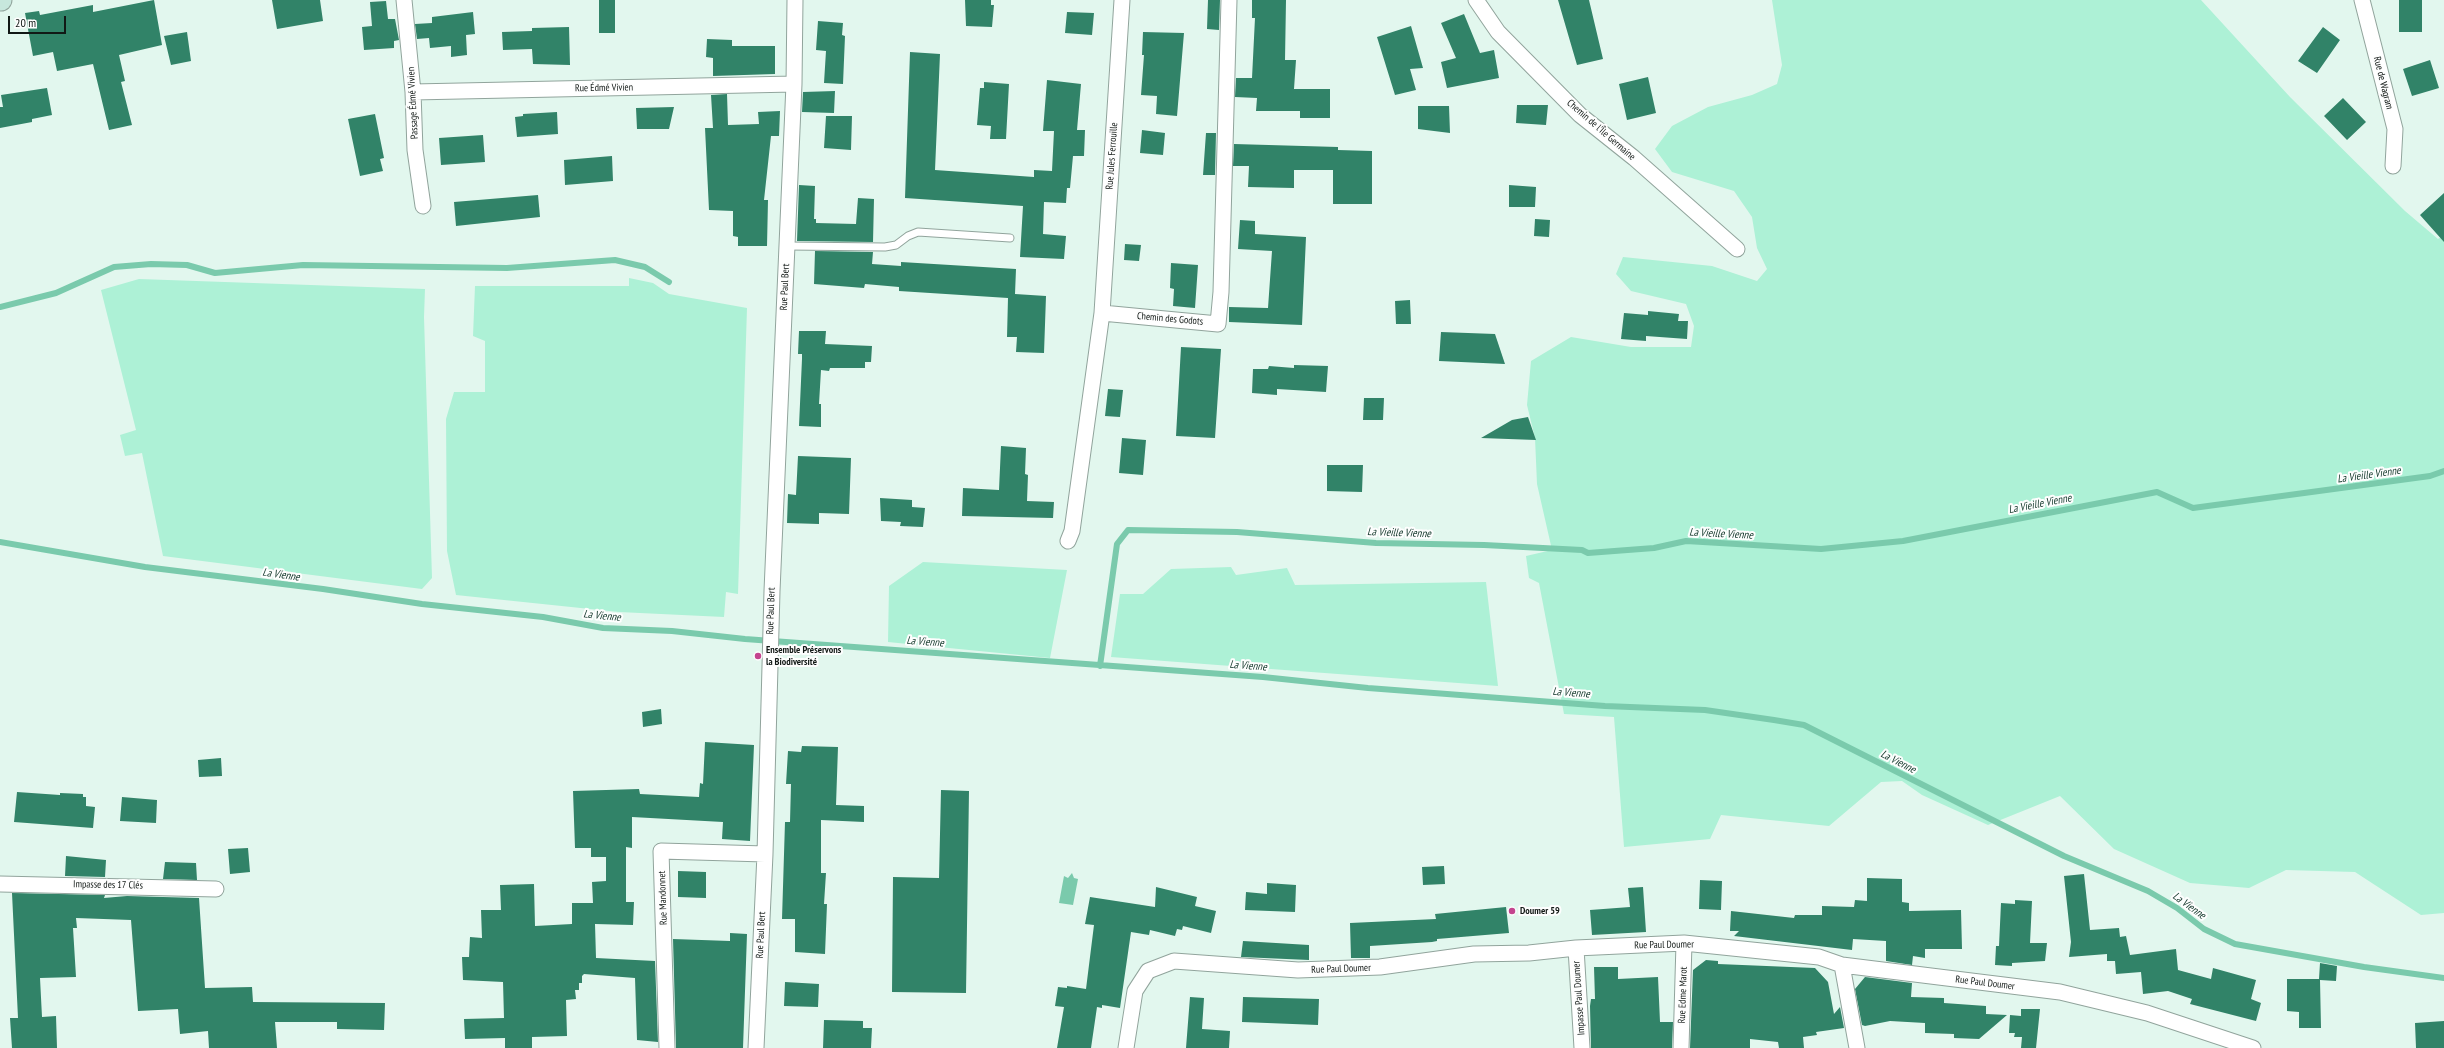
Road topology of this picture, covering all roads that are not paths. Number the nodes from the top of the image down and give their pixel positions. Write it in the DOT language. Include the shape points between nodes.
graph roads {
  1 [pos="404,0"];
  2 [pos="795,0"];
  3 [pos="1122,0"];
  4 [pos="1229,0"];
  5 [pos="1476,0"];
  6 [pos="2362,0"];
  7 [pos="794,84"];
  8 [pos="413,92"];
  9 [pos="2393,166"];
  10 [pos="423,206"];
  11 [pos="1010,238"];
  12 [pos="787,246"];
  13 [pos="1737,249"];
  14 [pos="1102,313"];
  15 [pos="1068,541"];
  16 [pos="765,854"];
  17 [pos="0,884"];
  18 [pos="216,889"];
  19 [pos="1684,943"];
  20 [pos="1576,948"];
  21 [pos="1842,966"];
  22 [pos="667,1048"];
  23 [pos="756,1048"];
  24 [pos="1126,1048"];
  25 [pos="1582,1048"];
  26 [pos="1681,1048"];
  27 [pos="1857,1048"];
  28 [pos="2253,1048"];
  1 -- 8 [label="street, Passage Édmé Vivien"];
  2 -- 7 [label="street, Rue Paul Bert"];
  3 -- 14 [label="street, Rue Jules Ferrouille"];
  4 -- 14 [label="street, Chemin des Godots" via="1222,284 1218,324"];
  5 -- 13 [label="street, Chemin de l'Île Germaine" via="1498,32 1580,115 1634,158"];
  6 -- 9 [label="street, Rue de Wagram" via="2395,129"];
  7 -- 8 [label="street, Rue Édmé Vivien"];
  7 -- 12 [label="street, Rue Paul Bert"];
  8 -- 10 [label="street, Passage Édmé Vivien" via="415,150"];
  11 -- 12 [label="lane" via="918,232 896,245 885,247"];
  12 -- 16 [label="street, Rue Paul Bert" via="770,640"];
  14 -- 15 [label="street" via="1072,531"];
  16 -- 22 [label="street, Rue Mandonnet" via="661,851"];
  16 -- 23 [label="street, Rue Paul Bert"];
  17 -- 18 [label="street, Impasse des 17 Clés"];
  19 -- 20 [label="street, Rue Paul Doumer"];
  19 -- 21 [label="street, Rue Paul Doumer" via="1819,958"];
  19 -- 26 [label="street, Rue Edme Marot"];
  20 -- 24 [label="street, Rue Paul Doumer" via="1529,953 1474,954 1380,967 1298,970 1174,961 1148,971 1135,991"];
  20 -- 25 [label="street, Impasse Paul Doumer"];
  21 -- 27 [label="street"];
  21 -- 28 [label="street, Rue Paul Doumer" via="2060,992 2147,1013"];
}
